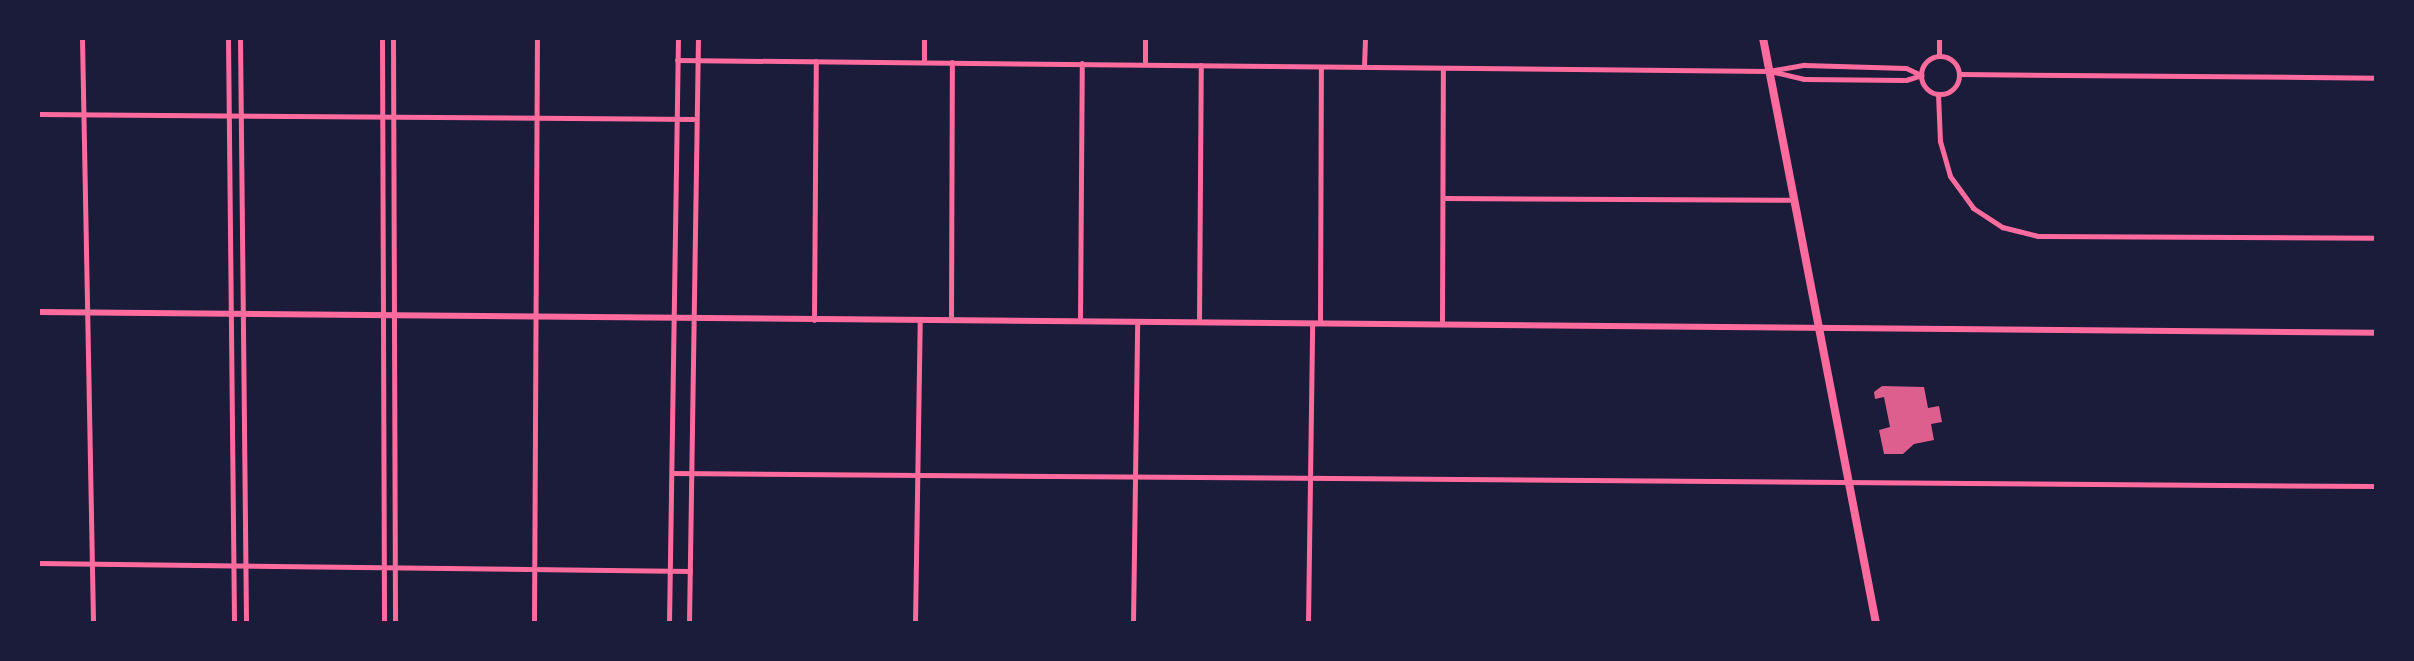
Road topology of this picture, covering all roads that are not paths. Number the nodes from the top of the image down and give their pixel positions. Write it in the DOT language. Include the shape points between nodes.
graph roads {
  1 [pos="82,38"];
  2 [pos="228,38"];
  3 [pos="240,38"];
  4 [pos="382,38"];
  5 [pos="393,38"];
  6 [pos="537,38"];
  7 [pos="678,38"];
  8 [pos="698,38"];
  9 [pos="924,38"];
  10 [pos="1145,38"];
  11 [pos="1365,38"];
  12 [pos="1763,38"];
  13 [pos="1939,38"];
  14 [pos="1939,56"];
  15 [pos="677,60"];
  16 [pos="697,60"];
  17 [pos="816,61"];
  18 [pos="924,62"];
  19 [pos="952,62"];
  20 [pos="1082,63"];
  21 [pos="1145,64"];
  22 [pos="1201,65"];
  23 [pos="1321,67"];
  24 [pos="1364,67"];
  25 [pos="1443,68"];
  26 [pos="1769,71"];
  27 [pos="1959,74"];
  28 [pos="1921,75"];
  29 [pos="2376,78"];
  30 [pos="1938,94"];
  31 [pos="38,114"];
  32 [pos="84,115"];
  33 [pos="229,116"];
  34 [pos="241,116"];
  35 [pos="382,117"];
  36 [pos="394,117"];
  37 [pos="537,119"];
  38 [pos="676,119"];
  39 [pos="696,119"];
  40 [pos="1443,198"];
  41 [pos="1796,200"];
  42 [pos="2376,238"];
  43 [pos="38,312"];
  44 [pos="87,312"];
  45 [pos="231,313"];
  46 [pos="243,313"];
  47 [pos="383,314"];
  48 [pos="394,314"];
  49 [pos="535,317"];
  50 [pos="674,318"];
  51 [pos="694,319"];
  52 [pos="814,320"];
  53 [pos="920,320"];
  54 [pos="951,320"];
  55 [pos="1080,321"];
  56 [pos="1137,321"];
  57 [pos="1199,322"];
  58 [pos="1316,323"];
  59 [pos="1442,323"];
  60 [pos="1820,326"];
  61 [pos="2376,333"];
  62 [pos="672,473"];
  63 [pos="691,473"];
  64 [pos="918,474"];
  65 [pos="1135,476"];
  66 [pos="1311,477"];
  67 [pos="1849,480"];
  68 [pos="2376,486"];
  69 [pos="38,563"];
  70 [pos="92,564"];
  71 [pos="234,565"];
  72 [pos="246,565"];
  73 [pos="384,567"];
  74 [pos="395,567"];
  75 [pos="534,568"];
  76 [pos="670,571"];
  77 [pos="690,571"];
  78 [pos="93,623"];
  79 [pos="234,623"];
  80 [pos="246,623"];
  81 [pos="384,623"];
  82 [pos="395,623"];
  83 [pos="534,623"];
  84 [pos="669,623"];
  85 [pos="689,623"];
  86 [pos="915,623"];
  87 [pos="1133,623"];
  88 [pos="1308,623"];
  89 [pos="1876,623"];
  1 -- 32 [label="street"];
  2 -- 33 [label="street"];
  3 -- 34 [label="street"];
  4 -- 35 [label="street"];
  5 -- 36 [label="street"];
  6 -- 37 [label="street"];
  7 -- 15 [label="street"];
  8 -- 16 [label="street"];
  9 -- 18 [label="street"];
  10 -- 21 [label="street"];
  11 -- 24 [label="street"];
  12 -- 26 [label="main road"];
  13 -- 14 [label="street"];
  14 -- 27 [label="street" via="1955,63"];
  14 -- 28 [label="street" via="1928,60"];
  15 -- 16 [label="street"];
  15 -- 38 [label="street"];
  16 -- 17 [label="street"];
  16 -- 39 [label="street"];
  17 -- 18 [label="street"];
  17 -- 52 [label="street"];
  18 -- 19 [label="street"];
  19 -- 20 [label="street"];
  19 -- 54 [label="street"];
  20 -- 21 [label="street"];
  20 -- 55 [label="street"];
  21 -- 22 [label="street"];
  22 -- 23 [label="street"];
  22 -- 57 [label="street"];
  23 -- 24 [label="street"];
  23 -- 58 [label="street"];
  24 -- 25 [label="street"];
  25 -- 26 [label="street"];
  25 -- 40 [label="street"];
  26 -- 28 [label="street" via="1804,79 1906,80"];
  26 -- 28 [label="street" via="1833,66 1906,68"];
  26 -- 41 [label="main road"];
  27 -- 29 [label="street"];
  27 -- 30 [label="street" via="1951,91"];
  28 -- 30 [label="street" via="1927,88"];
  30 -- 42 [label="street" via="1940,141 1950,176 1973,208 2002,227 2038,236"];
  31 -- 32 [label="street"];
  32 -- 33 [label="street"];
  32 -- 44 [label="street"];
  33 -- 34 [label="street"];
  33 -- 45 [label="street"];
  34 -- 35 [label="street"];
  34 -- 46 [label="street"];
  35 -- 36 [label="street"];
  35 -- 47 [label="street"];
  36 -- 37 [label="street"];
  36 -- 48 [label="street"];
  37 -- 38 [label="street"];
  37 -- 49 [label="street"];
  38 -- 39 [label="street"];
  38 -- 50 [label="street"];
  39 -- 51 [label="street"];
  40 -- 41 [label="street"];
  40 -- 59 [label="street"];
  41 -- 60 [label="main road"];
  43 -- 44 [label="street"];
  44 -- 45 [label="street"];
  44 -- 70 [label="street"];
  45 -- 46 [label="street"];
  45 -- 71 [label="street"];
  46 -- 47 [label="street"];
  46 -- 72 [label="street"];
  47 -- 48 [label="street"];
  47 -- 73 [label="street"];
  48 -- 49 [label="street"];
  48 -- 74 [label="street"];
  49 -- 50 [label="street"];
  49 -- 75 [label="street"];
  50 -- 51 [label="street"];
  50 -- 62 [label="street"];
  51 -- 52 [label="street"];
  51 -- 63 [label="street"];
  52 -- 53 [label="street"];
  53 -- 54 [label="street"];
  53 -- 64 [label="street"];
  54 -- 55 [label="street"];
  55 -- 56 [label="street"];
  56 -- 57 [label="street"];
  56 -- 65 [label="street"];
  57 -- 58 [label="street"];
  58 -- 59 [label="street"];
  58 -- 66 [label="street"];
  59 -- 60 [label="street"];
  60 -- 61 [label="street"];
  60 -- 67 [label="main road"];
  62 -- 63 [label="street"];
  62 -- 76 [label="street"];
  63 -- 64 [label="street"];
  63 -- 77 [label="street"];
  64 -- 65 [label="street"];
  64 -- 86 [label="street"];
  65 -- 66 [label="street"];
  65 -- 87 [label="street"];
  66 -- 67 [label="street"];
  66 -- 88 [label="street"];
  67 -- 68 [label="street"];
  67 -- 89 [label="main road"];
  69 -- 70 [label="street"];
  70 -- 71 [label="street"];
  70 -- 78 [label="street"];
  71 -- 72 [label="street"];
  71 -- 79 [label="street"];
  72 -- 73 [label="street"];
  72 -- 80 [label="street"];
  73 -- 74 [label="street"];
  73 -- 81 [label="street"];
  74 -- 75 [label="street"];
  74 -- 82 [label="street"];
  75 -- 76 [label="street"];
  75 -- 83 [label="street"];
  76 -- 77 [label="street"];
  76 -- 84 [label="street"];
  77 -- 85 [label="street"];
}
